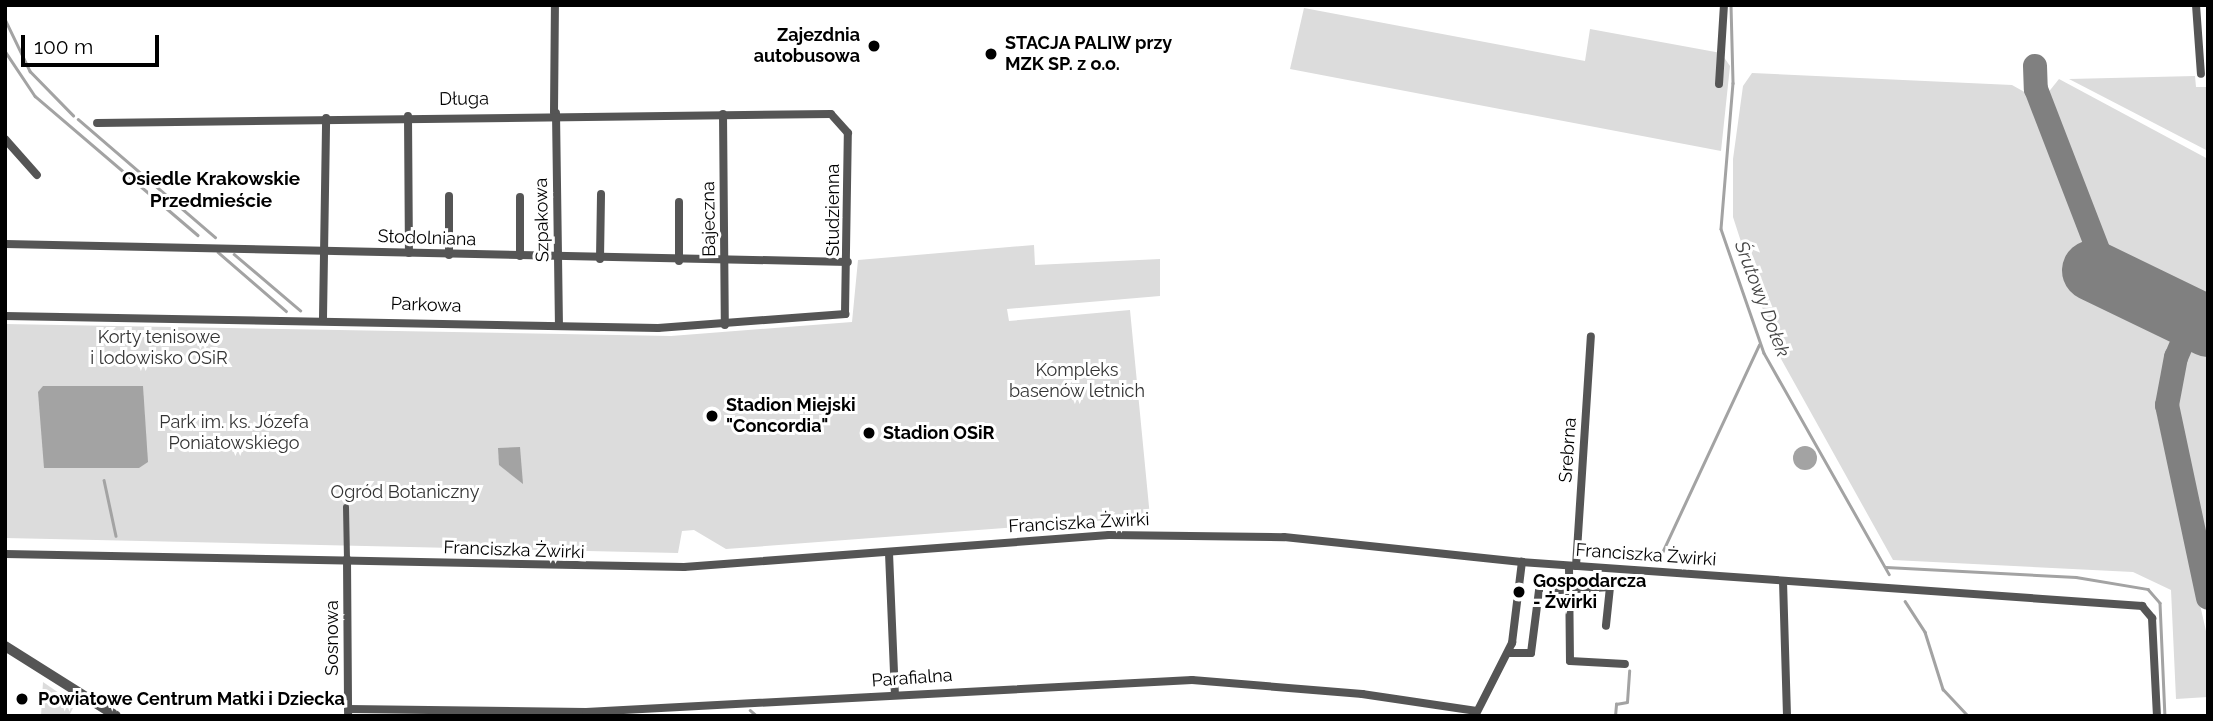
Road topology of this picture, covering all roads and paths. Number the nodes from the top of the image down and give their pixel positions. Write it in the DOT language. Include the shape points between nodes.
graph roads {
  1 [pos="555,5"];
  2 [pos="1724,5"];
  3 [pos="2196,5"];
  4 [pos="2201,74"];
  5 [pos="1719,83"];
  6 [pos="555,113"];
  7 [pos="723,114"];
  8 [pos="831,114"];
  9 [pos="408,116"];
  10 [pos="326,118"];
  11 [pos="97,123"];
  12 [pos="5,139"];
  13 [pos="37,175"];
  14 [pos="601,194"];
  15 [pos="449,196"];
  16 [pos="520,197"];
  17 [pos="679,202"];
  18 [pos="5,244"];
  19 [pos="325,250"];
  20 [pos="409,253"];
  21 [pos="449,255"];
  22 [pos="520,256"];
  23 [pos="558,257"];
  24 [pos="600,259"];
  25 [pos="679,261"];
  26 [pos="725,262"];
  27 [pos="848,262"];
  28 [pos="845,314"];
  29 [pos="5,316"];
  30 [pos="323,317"];
  31 [pos="725,325"];
  32 [pos="559,326"];
  33 [pos="1591,336"];
  34 [pos="346,507"];
  35 [pos="889,553"];
  36 [pos="5,554"];
  37 [pos="347,559"];
  38 [pos="1522,562"];
  39 [pos="1572,566"];
  40 [pos="1783,581"];
  41 [pos="1570,588"];
  42 [pos="1606,626"];
  43 [pos="5,646"];
  44 [pos="1509,653"];
  45 [pos="1625,664"];
  46 [pos="895,695"];
  47 [pos="100,712"];
  48 [pos="348,712"];
  49 [pos="1476,714"];
  50 [pos="116,716"];
  51 [pos="1787,716"];
  52 [pos="2157,716"];
  1 -- 6 [label="street, Szpakowa"];
  2 -- 5 [label="street"];
  3 -- 4 [label="street"];
  6 -- 7 [label="street, Długa"];
  6 -- 9 [label="street, Długa"];
  6 -- 23 [label="street, Szpakowa"];
  7 -- 8 [label="street, Długa"];
  7 -- 26 [label="street, Bajeczna"];
  8 -- 27 [label="street, Studzienna" via="848,133"];
  9 -- 10 [label="street, Długa"];
  9 -- 20 [label="street"];
  10 -- 11 [label="street, Długa"];
  10 -- 19 [label="street"];
  12 -- 13 [label="street"];
  14 -- 24 [label="street"];
  15 -- 21 [label="street"];
  16 -- 22 [label="street"];
  17 -- 25 [label="street"];
  18 -- 19 [label="street, Stodolniana"];
  19 -- 20 [label="street, Stodolniana"];
  19 -- 30 [label="street"];
  20 -- 21 [label="street, Stodolniana"];
  21 -- 22 [label="street, Stodolniana"];
  22 -- 23 [label="street, Stodolniana"];
  23 -- 24 [label="street, Stodolniana"];
  23 -- 32 [label="street, Szpakowa"];
  24 -- 25 [label="street, Stodolniana"];
  25 -- 26 [label="street, Stodolniana"];
  26 -- 27 [label="street, Stodolniana"];
  26 -- 31 [label="street, Bajeczna"];
  27 -- 28 [label="street, Studzienna"];
  28 -- 31 [label="street, Parkowa"];
  29 -- 30 [label="street, Parkowa"];
  30 -- 32 [label="street, Parkowa"];
  31 -- 32 [label="street, Parkowa"];
  33 -- 39 [label="street, Srebrna"];
  34 -- 37 [label="street"];
  35 -- 37 [label="street, Franciszka Żwirki" via="670,567"];
  35 -- 38 [label="street, Franciszka Żwirki" via="1109,535 1226,534"];
  35 -- 46 [label="street"];
  36 -- 37 [label="street, Franciszka Żwirki"];
  37 -- 48 [label="street, Sosnowa"];
  38 -- 39 [label="street, Franciszka Żwirki"];
  38 -- 44 [label="street"];
  39 -- 40 [label="street, Franciszka Żwirki"];
  39 -- 41 [label="street, Srebrna"];
  40 -- 51 [label="street"];
  40 -- 52 [label="street, Franciszka Żwirki" via="2151,611"];
  41 -- 42 [label="street" via="1610,587"];
  41 -- 44 [label="street" via="1538,584 1531,653"];
  41 -- 45 [label="street, Srebrna" via="1570,661"];
  43 -- 47 [label="street"];
  44 -- 49 [label="street"];
  46 -- 48 [label="street, Parafialna" via="586,712"];
  46 -- 49 [label="street, Parafialna" via="1192,680 1362,694"];
  47 -- 50 [label="street"];
}
